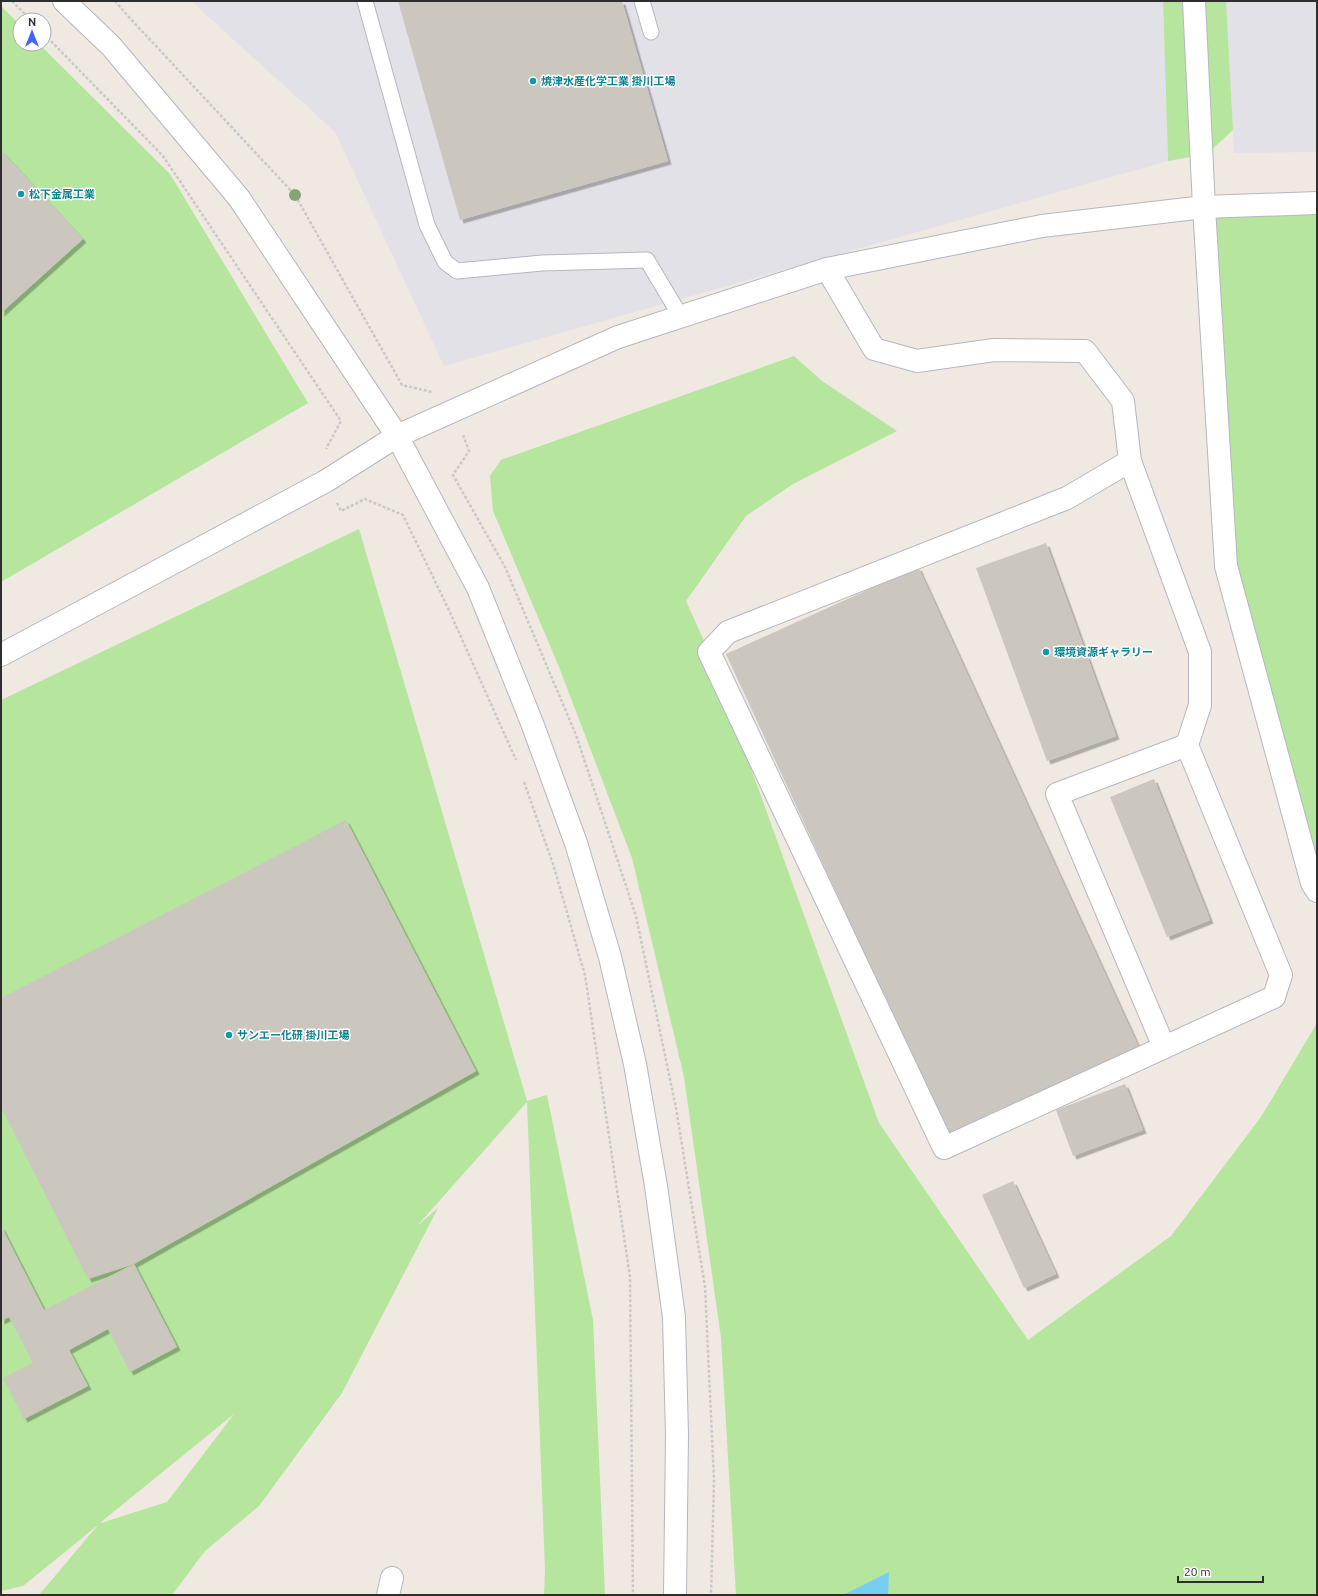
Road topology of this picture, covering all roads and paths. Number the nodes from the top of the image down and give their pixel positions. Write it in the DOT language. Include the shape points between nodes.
graph roads {
  1 [pos="12,1"];
  2 [pos="64,1"];
  3 [pos="365,1"];
  4 [pos="642,1"];
  5 [pos="1194,1"];
  6 [pos="23,12"];
  7 [pos="651,32"];
  8 [pos="52,42"];
  9 [pos="1317,204"];
  10 [pos="1204,207"];
  11 [pos="827,269"];
  12 [pos="681,317"];
  13 [pos="397,436"];
  14 [pos="1130,461"];
  15 [pos="326,482"];
  16 [pos="1,655"];
  17 [pos="1187,745"];
  18 [pos="516,761"];
  19 [pos="522,776"];
  20 [pos="1317,891"];
  21 [pos="1164,1047"];
  22 [pos="633,1595"];
  23 [pos="675,1595"];
  1 -- 6 [label="path"];
  2 -- 13 [label="street" via="111,46 239,198"];
  3 -- 12 [label="lane" via="427,225 444,262 457,271 542,263 647,260"];
  4 -- 7 [label="lane"];
  5 -- 10 [label="street"];
  8 -- 15 [label="path" via="163,156 341,421 318,463"];
  9 -- 10 [label="street"];
  10 -- 11 [label="street" via="1042,226"];
  10 -- 20 [label="street" via="1226,566 1312,883"];
  11 -- 12 [label="street"];
  11 -- 14 [label="street" via="874,349 917,361 994,350 1085,350 1123,401"];
  12 -- 13 [label="street" via="618,337"];
  13 -- 15 [label="street"];
  13 -- 23 [label="street" via="478,588 576,843 610,957 638,1080 674,1317 677,1435"];
  14 -- 17 [label="street" via="1200,652 1200,705"];
  14 -- 21 [label="street" via="1067,498 728,632 709,652 944,1148"];
  15 -- 16 [label="street"];
  15 -- 18 [label="path" via="341,511 365,499 403,515 448,608"];
  17 -- 21 [label="street" via="1281,975 1274,997"];
  17 -- 21 [label="street" via="1057,794"];
  19 -- 22 [label="path" via="553,864 584,975 630,1278"];
}
